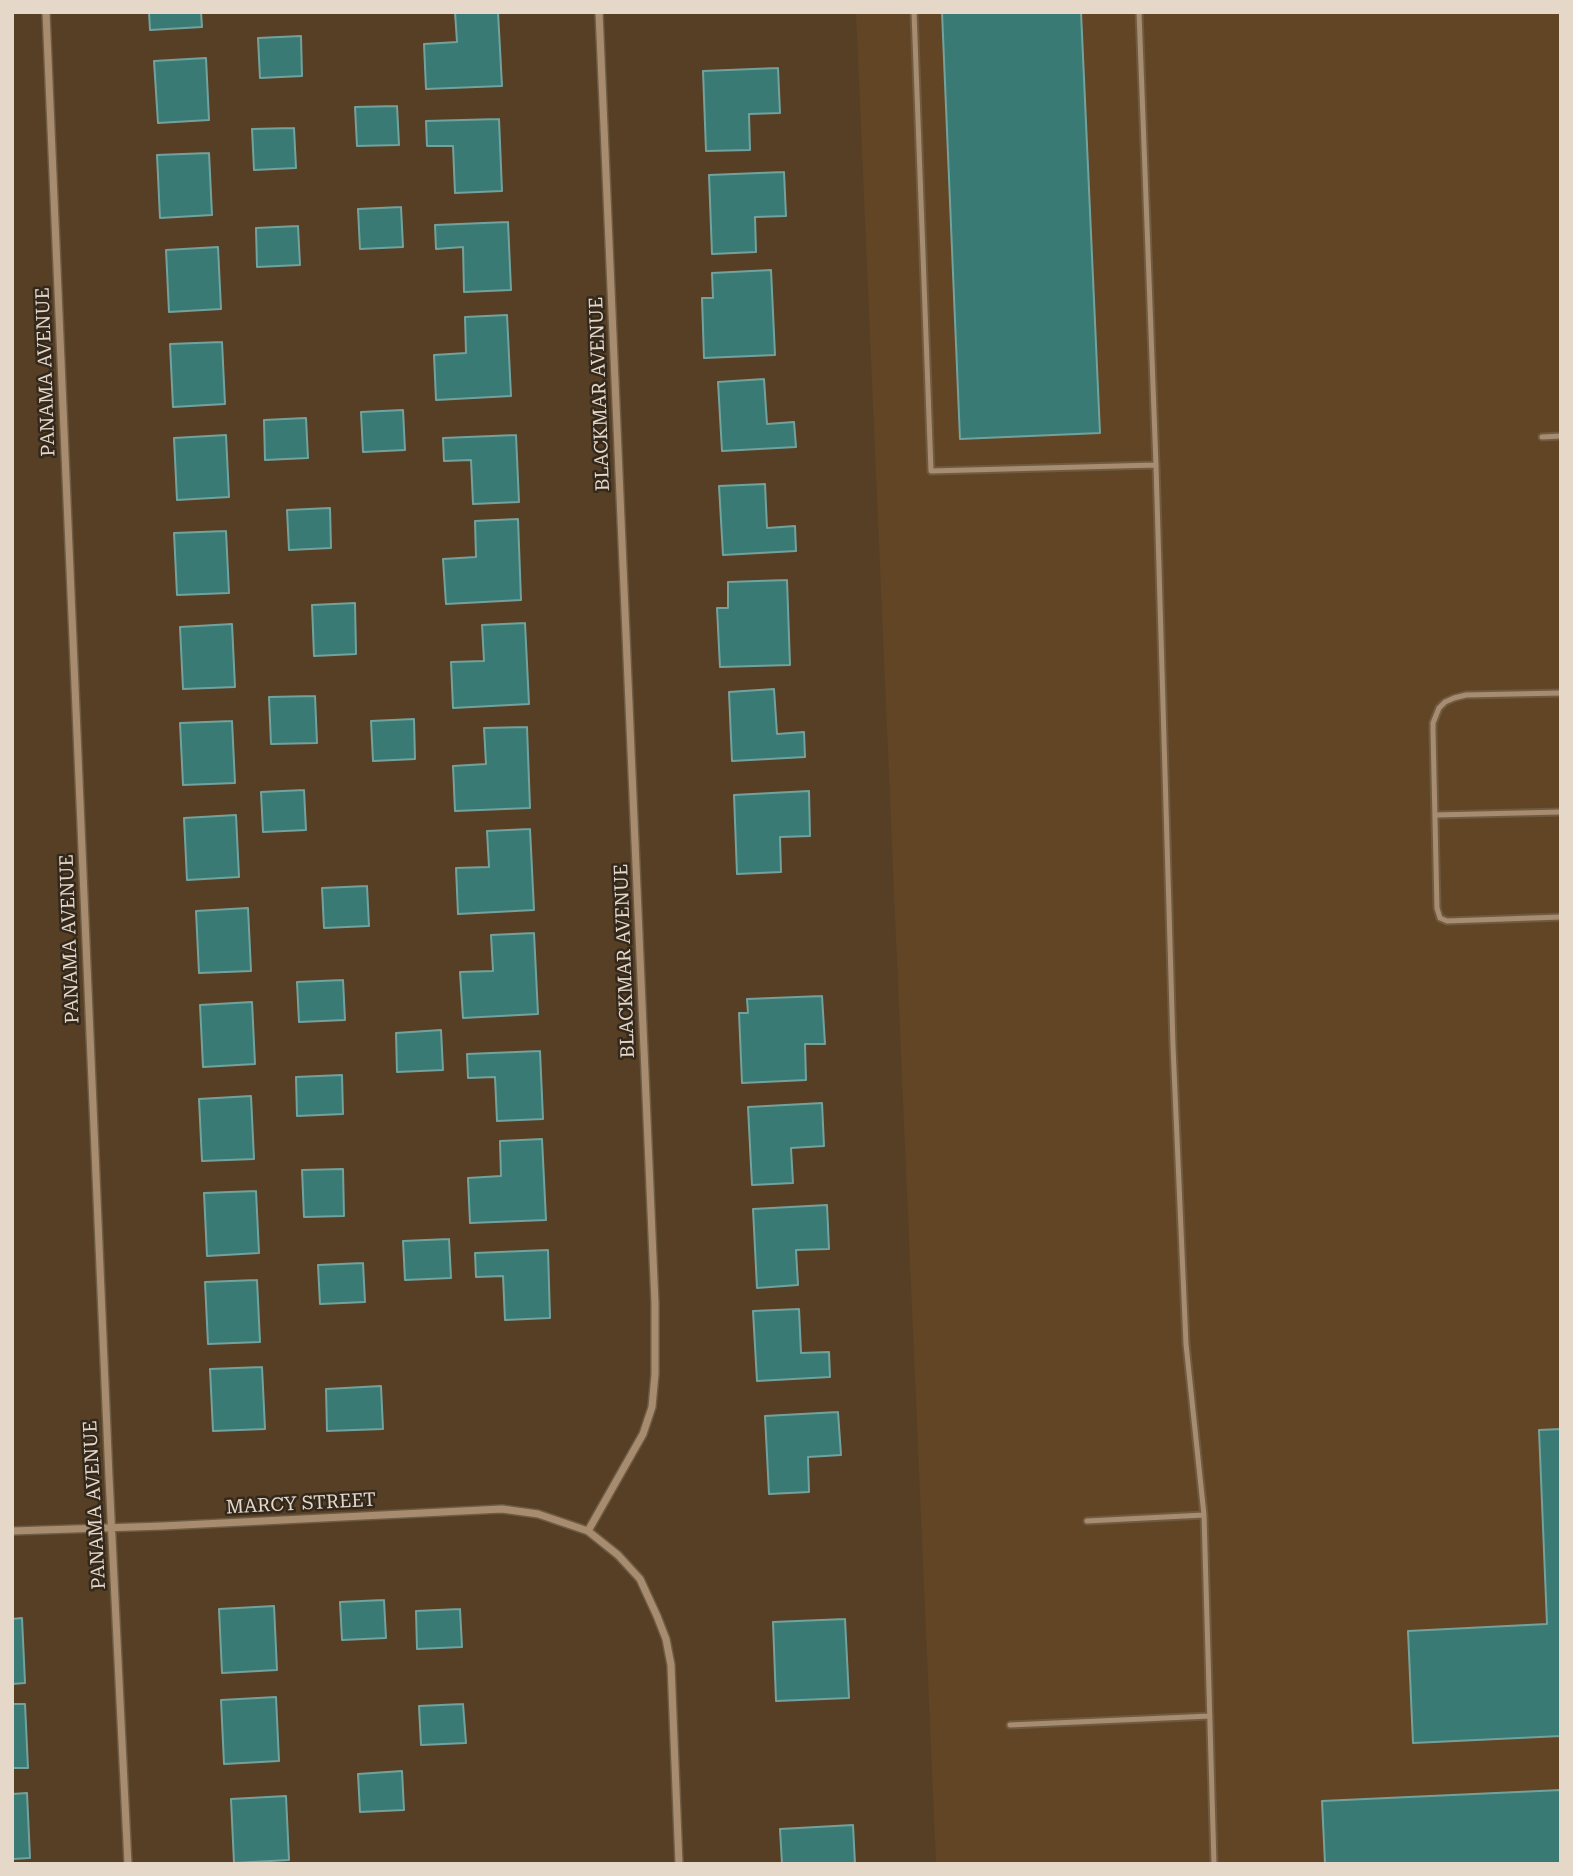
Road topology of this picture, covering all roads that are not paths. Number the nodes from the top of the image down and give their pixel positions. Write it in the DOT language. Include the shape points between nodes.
graph roads {
  1 [pos="46,12"];
  2 [pos="599,12"];
  3 [pos="914,12"];
  4 [pos="1139,12"];
  5 [pos="1561,436"];
  6 [pos="1542,437"];
  7 [pos="1156,466"];
  8 [pos="1561,693"];
  9 [pos="1561,812"];
  10 [pos="1435,815"];
  11 [pos="1561,916"];
  12 [pos="1204,1515"];
  13 [pos="1087,1521"];
  14 [pos="111,1527"];
  15 [pos="12,1531"];
  16 [pos="588,1531"];
  17 [pos="1210,1716"];
  18 [pos="1010,1725"];
  19 [pos="128,1864"];
  20 [pos="679,1864"];
  21 [pos="1214,1864"];
  1 -- 14 [label="street, PANAMA AVENUE"];
  2 -- 16 [label="street, BLACKMAR AVENUE" via="655,1374 652,1407 643,1434"];
  3 -- 7 [label="lane" via="931,471"];
  4 -- 7 [label="lane"];
  5 -- 6 [label="lane"];
  7 -- 12 [label="lane" via="1186,1343"];
  8 -- 10 [label="lane" via="1466,695 1439,708 1433,723"];
  9 -- 10 [label="lane"];
  10 -- 11 [label="lane" via="1440,918"];
  12 -- 13 [label="lane"];
  12 -- 17 [label="lane"];
  14 -- 15 [label="street, MARCY STREET"];
  14 -- 16 [label="street, MARCY STREET" via="502,1509 538,1514"];
  14 -- 19 [label="street, PANAMA AVENUE"];
  16 -- 20 [label="street" via="639,1579 666,1639"];
  17 -- 18 [label="lane"];
  17 -- 21 [label="lane"];
}
